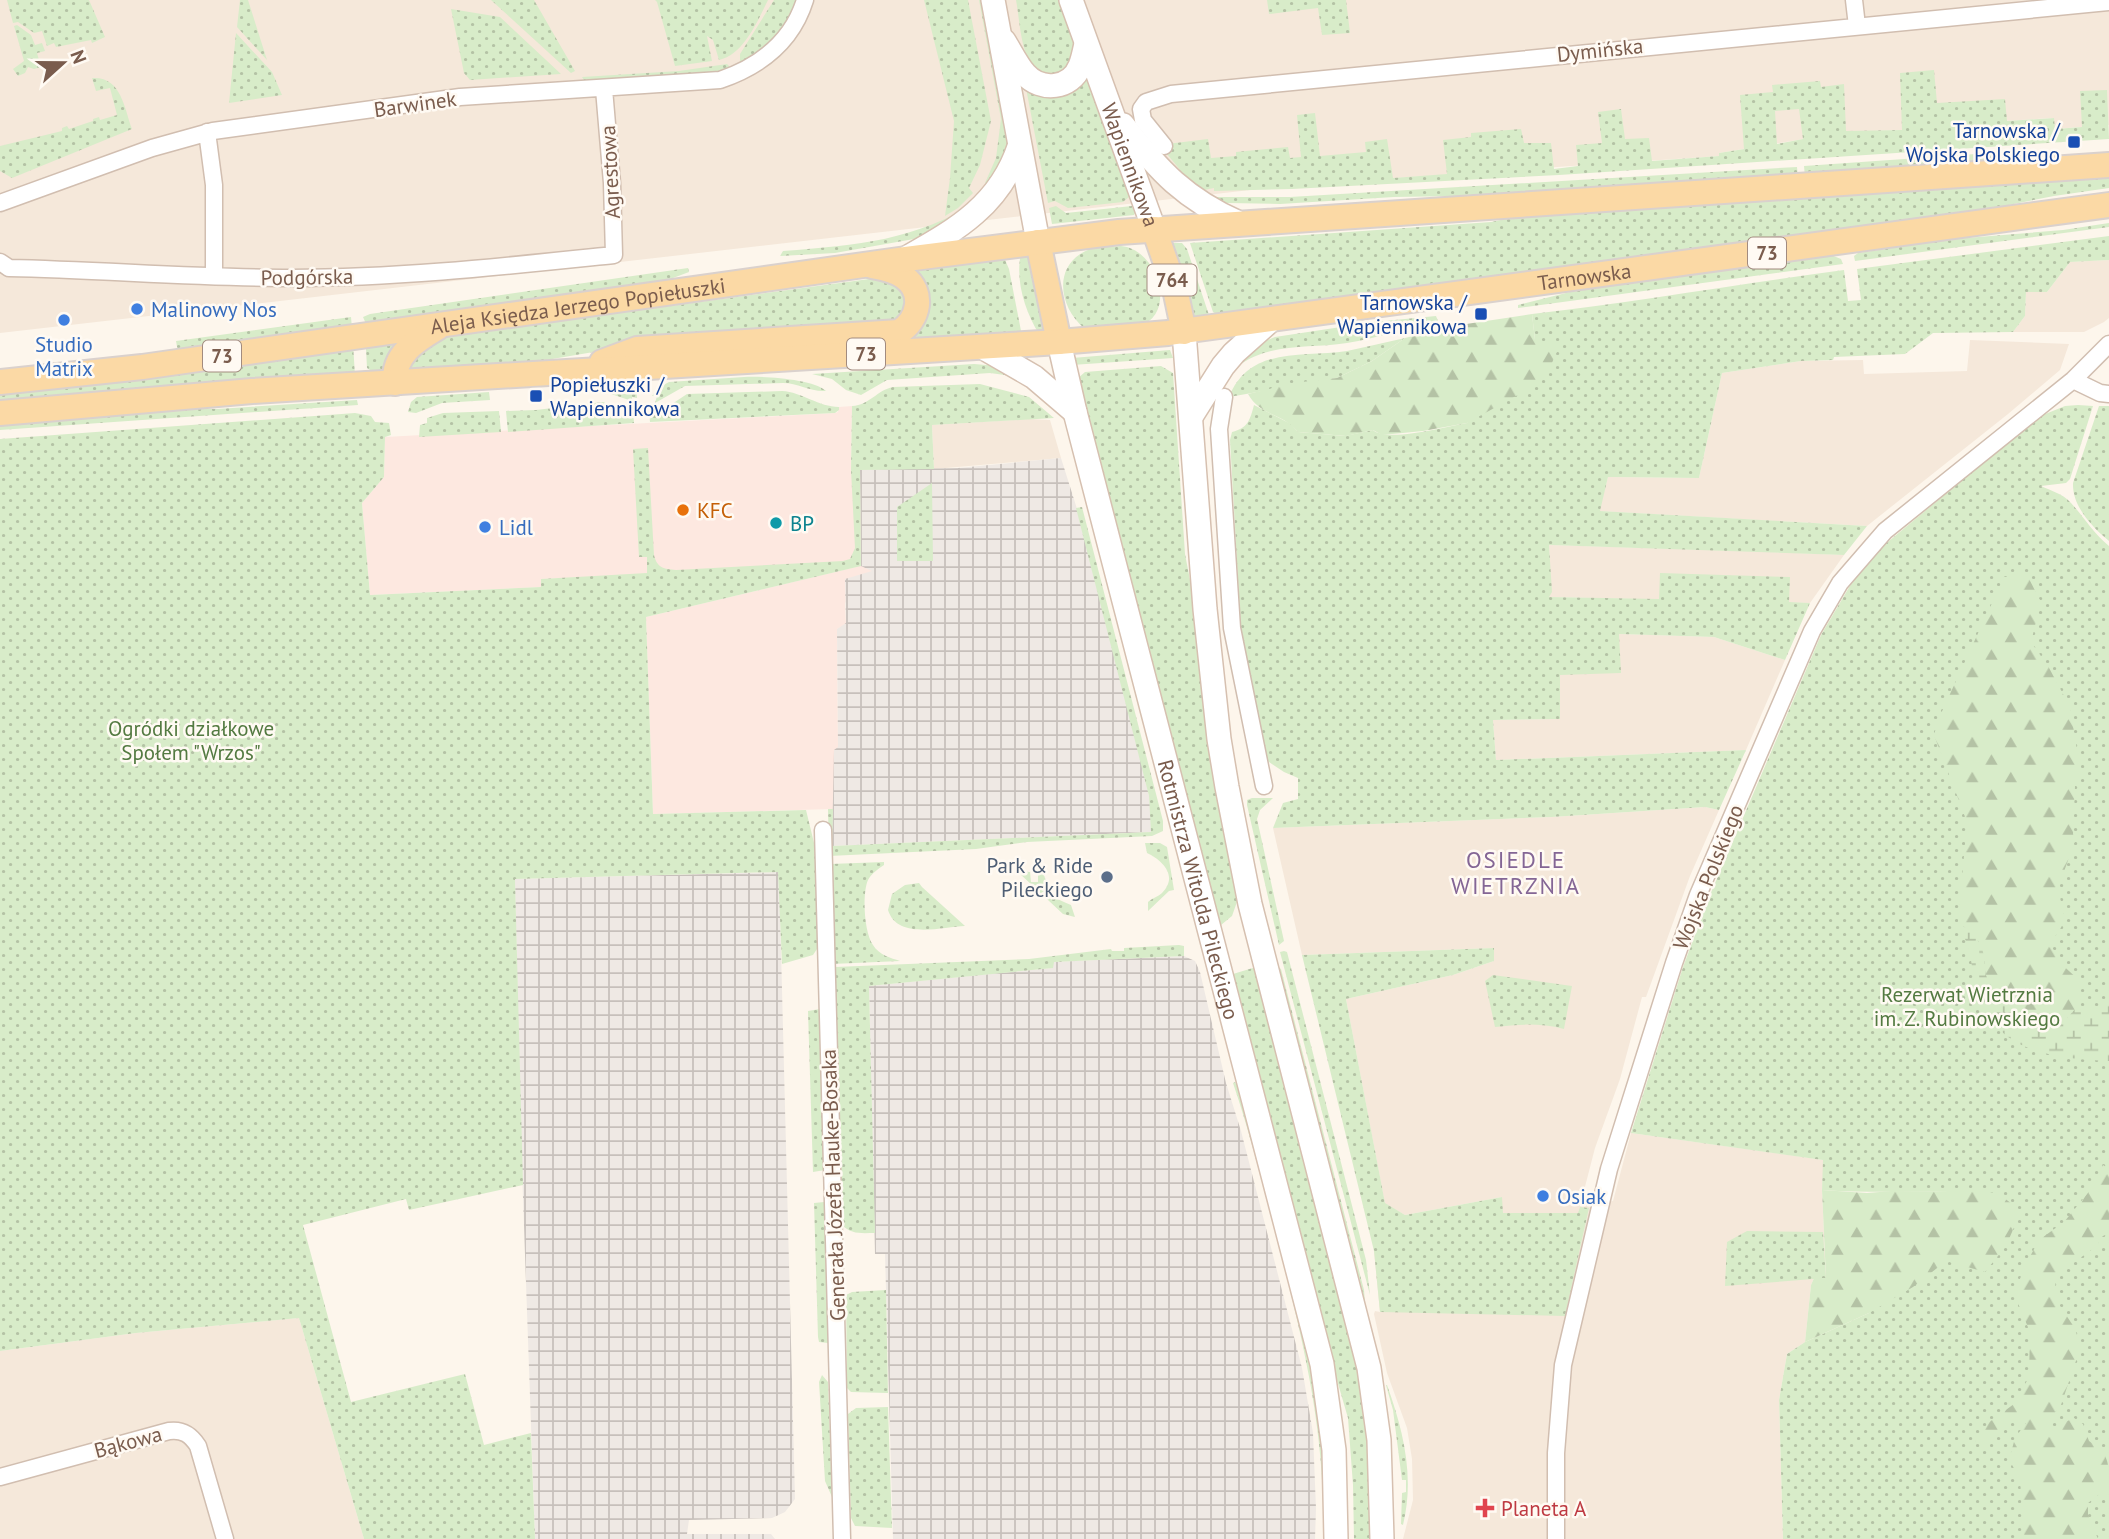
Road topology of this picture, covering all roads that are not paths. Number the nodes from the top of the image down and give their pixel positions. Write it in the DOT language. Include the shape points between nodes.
graph roads {
  1 [pos="805,0"];
  2 [pos="993,0"];
  3 [pos="1071,0"];
  4 [pos="1854,0"];
  5 [pos="2109,2"];
  6 [pos="1857,26"];
  7 [pos="997,30"];
  8 [pos="1086,44"];
  9 [pos="604,89"];
  10 [pos="1107,99"];
  11 [pos="207,132"];
  12 [pos="1164,146"];
  13 [pos="1019,147"];
  14 [pos="2109,164"];
  15 [pos="0,203"];
  16 [pos="2109,205"];
  17 [pos="1239,223"];
  18 [pos="1154,229"];
  19 [pos="1038,242"];
  20 [pos="614,255"];
  21 [pos="906,259"];
  22 [pos="0,263"];
  23 [pos="866,264"];
  24 [pos="214,276"];
  25 [pos="1271,320"];
  26 [pos="444,324"];
  27 [pos="1184,331"];
  28 [pos="1059,342"];
  29 [pos="2109,344"];
  30 [pos="982,347"];
  31 [pos="578,371"];
  32 [pos="2073,380"];
  33 [pos="0,382"];
  34 [pos="395,383"];
  35 [pos="2109,394"];
  36 [pos="1227,407"];
  37 [pos="1075,412"];
  38 [pos="0,413"];
  39 [pos="1192,415"];
  40 [pos="1264,786"];
  41 [pos="823,830"];
  42 [pos="0,1477"];
  43 [pos="225,1539"];
  44 [pos="842,1539"];
  45 [pos="1336,1539"];
  46 [pos="1382,1539"];
  47 [pos="1556,1539"];
  1 -- 9 [label="street, Barwinek" via="776,49 740,73 720,80"];
  2 -- 7 [label="main road"];
  3 -- 8 [label="main road, Wapiennikowa"];
  4 -- 6 [label="street"];
  5 -- 6 [label="street, Dymińska"];
  6 -- 12 [label="street, Dymińska" via="1171,94 1146,102 1141,109 1143,120"];
  7 -- 8 [label="main road" via="1026,76 1046,86 1073,77"];
  7 -- 13 [label="main road"];
  8 -- 10 [label="main road, Wapiennikowa"];
  9 -- 11 [label="street, Barwinek" via="460,97"];
  9 -- 20 [label="street, Agrestowa"];
  10 -- 17 [label="main road" via="1167,177 1185,193"];
  10 -- 18 [label="main road, Wapiennikowa"];
  11 -- 15 [label="street, Barwinek"];
  11 -- 24 [label="street" via="214,185"];
  13 -- 19 [label="main road"];
  13 -- 21 [label="main road" via="990,199 946,236"];
  14 -- 17 [label="main road, 73"];
  16 -- 25 [label="main road, Tarnowska / 73"];
  17 -- 18 [label="main road, 73"];
  18 -- 19 [label="main road, Aleja Księdza Jerzego Popiełuszki / 73"];
  18 -- 27 [label="main road, Wapiennikowa / 764"];
  19 -- 21 [label="main road, Aleja Księdza Jerzego Popiełuszki / 73"];
  19 -- 28 [label="main road, Rotmistrza Witolda Pileckiego"];
  20 -- 24 [label="street, Podgórska" via="394,275"];
  21 -- 23 [label="main road, Aleja Księdza Jerzego Popiełuszki / 73"];
  22 -- 24 [label="street, Podgórska" via="9,268"];
  23 -- 26 [label="main road, Aleja Księdza Jerzego Popiełuszki / 73"];
  23 -- 31 [label="main road" via="895,272 913,288 916,314 899,332 637,349"];
  25 -- 27 [label="main road, Tarnowska / 73"];
  25 -- 39 [label="main road" via="1234,353"];
  26 -- 33 [label="main road, Aleja Księdza Jerzego Popiełuszki / 73" via="142,367"];
  26 -- 34 [label="main road" via="403,354 395,366"];
  27 -- 28 [label="main road, Tarnowska / 73"];
  27 -- 39 [label="main road, 764"];
  28 -- 30 [label="main road, 73"];
  28 -- 37 [label="main road, Rotmistrza Witolda Pileckiego"];
  29 -- 32 [label="street, Wojska Polskiego"];
  30 -- 31 [label="main road, 73"];
  30 -- 37 [label="main road" via="1034,377"];
  31 -- 34 [label="main road, 73"];
  32 -- 35 [label="street"];
  32 -- 47 [label="street, Wojska Polskiego" via="1885,531 1840,583 1807,642 1698,895 1609,1169 1563,1365"];
  34 -- 38 [label="main road, 73"];
  36 -- 40 [label="street" via="1219,429 1232,628"];
  37 -- 45 [label="main road, Rotmistrza Witolda Pileckiego" via="1322,1364 1334,1450"];
  39 -- 46 [label="main road, 764" via="1205,609 1227,787 1253,916 1366,1356 1378,1440"];
  41 -- 44 [label="street, Generała Józefa Hauke-Bosaka"];
  42 -- 43 [label="street, Bąkowa" via="182,1431 198,1446"];
}
